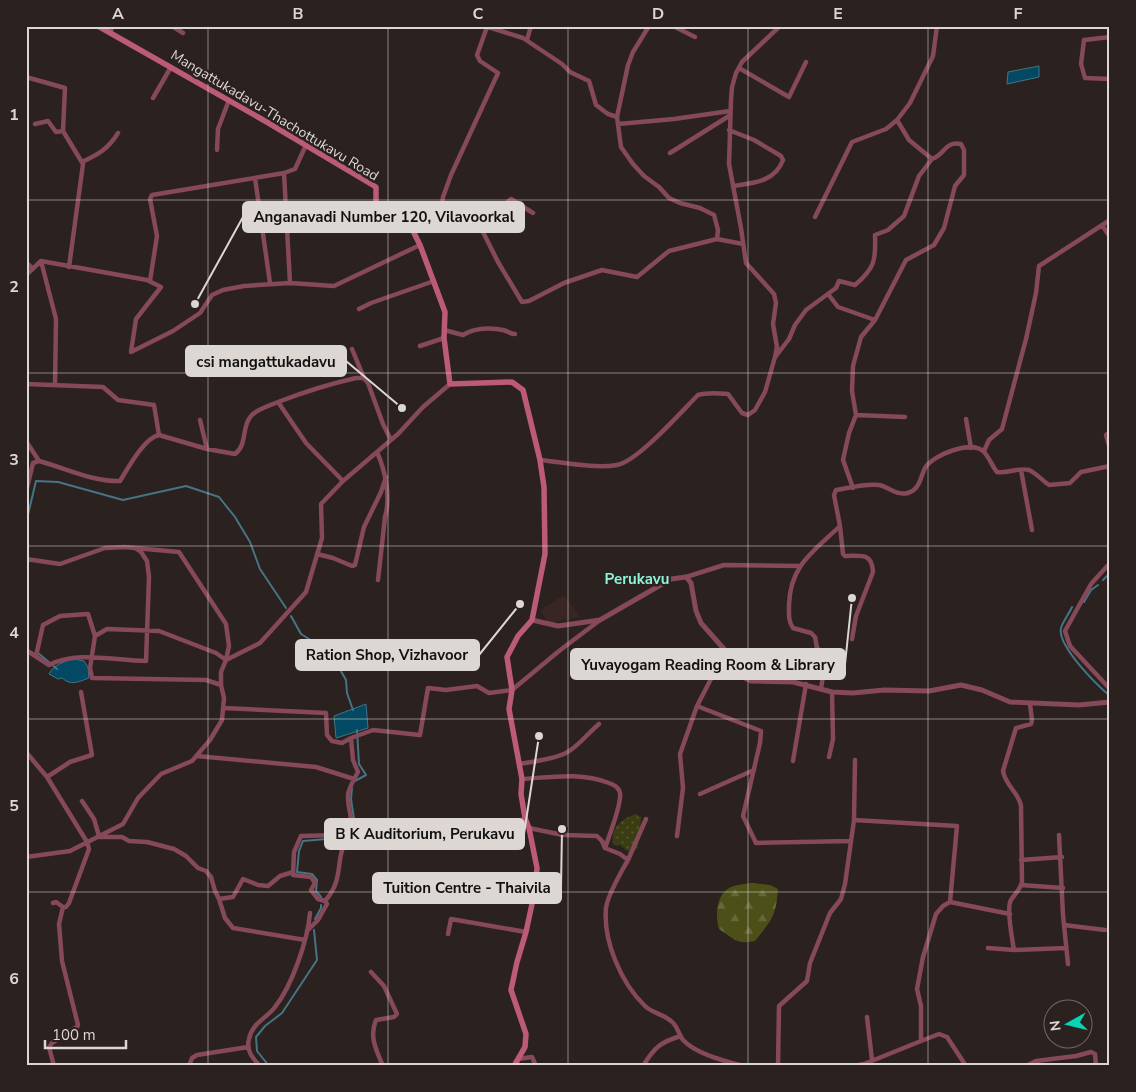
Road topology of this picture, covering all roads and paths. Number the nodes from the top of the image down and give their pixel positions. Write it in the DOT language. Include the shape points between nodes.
graph roads {
  1 [pos="98,26"];
  2 [pos="172,26"];
  3 [pos="531,26"];
  4 [pos="649,26"];
  5 [pos="674,26"];
  6 [pos="780,26"];
  7 [pos="937,26"];
  8 [pos="486,27"];
  9 [pos="112,29"];
  10 [pos="183,33"];
  11 [pos="1110,36"];
  12 [pos="695,37"];
  13 [pos="527,40"];
  14 [pos="806,62"];
  15 [pos="171,67"];
  16 [pos="739,68"];
  17 [pos="26,77"];
  18 [pos="1110,79"];
  19 [pos="153,98"];
  20 [pos="229,100"];
  21 [pos="729,114"];
  22 [pos="617,117"];
  23 [pos="897,120"];
  24 [pos="35,124"];
  25 [pos="618,124"];
  26 [pos="729,130"];
  27 [pos="62,131"];
  28 [pos="118,133"];
  29 [pos="306,145"];
  30 [pos="217,150"];
  31 [pos="670,153"];
  32 [pos="932,159"];
  33 [pos="82,162"];
  34 [pos="284,173"];
  35 [pos="255,178"];
  36 [pos="732,186"];
  37 [pos="533,213"];
  38 [pos="441,216"];
  39 [pos="815,217"];
  40 [pos="1110,220"];
  41 [pos="1102,225"];
  42 [pos="481,226"];
  43 [pos="411,227"];
  44 [pos="1110,237"];
  45 [pos="717,238"];
  46 [pos="420,244"];
  47 [pos="743,244"];
  48 [pos="41,261"];
  49 [pos="26,262"];
  50 [pos="69,267"];
  51 [pos="33,269"];
  52 [pos="26,275"];
  53 [pos="150,281"];
  54 [pos="434,282"];
  55 [pos="270,283"];
  56 [pos="290,283"];
  57 [pos="828,294"];
  58 [pos="359,309"];
  59 [pos="874,320"];
  60 [pos="444,330"];
  61 [pos="515,334"];
  62 [pos="444,338"];
  63 [pos="420,346"];
  64 [pos="352,349"];
  65 [pos="775,357"];
  66 [pos="364,378"];
  67 [pos="26,384"];
  68 [pos="450,384"];
  69 [pos="55,385"];
  70 [pos="278,402"];
  71 [pos="856,414"];
  72 [pos="905,417"];
  73 [pos="966,419"];
  74 [pos="200,420"];
  75 [pos="1110,432"];
  76 [pos="159,435"];
  77 [pos="391,440"];
  78 [pos="26,441"];
  79 [pos="970,448"];
  80 [pos="207,449"];
  81 [pos="1110,449"];
  82 [pos="984,451"];
  83 [pos="377,452"];
  84 [pos="540,460"];
  85 [pos="39,461"];
  86 [pos="1110,466"];
  87 [pos="1021,470"];
  88 [pos="386,477"];
  89 [pos="343,481"];
  90 [pos="853,488"];
  91 [pos="26,492"];
  92 [pos="840,526"];
  93 [pos="1032,530"];
  94 [pos="134,548"];
  95 [pos="317,554"];
  96 [pos="26,559"];
  97 [pos="1110,563"];
  98 [pos="800,566"];
  99 [pos="686,577"];
  100 [pos="378,580"];
  101 [pos="532,620"];
  102 [pos="600,620"];
  103 [pos="146,630"];
  104 [pos="95,636"];
  105 [pos="852,639"];
  106 [pos="26,650"];
  107 [pos="728,654"];
  108 [pos="36,656"];
  109 [pos="90,658"];
  110 [pos="226,660"];
  111 [pos="806,684"];
  112 [pos="221,685"];
  113 [pos="821,689"];
  114 [pos="1110,689"];
  115 [pos="512,690"];
  116 [pos="81,692"];
  117 [pos="832,692"];
  118 [pos="1110,702"];
  119 [pos="1030,704"];
  120 [pos="698,706"];
  121 [pos="223,708"];
  122 [pos="599,724"];
  123 [pos="352,737"];
  124 [pos="26,752"];
  125 [pos="197,756"];
  126 [pos="829,757"];
  127 [pos="856,760"];
  128 [pos="793,761"];
  129 [pos="519,764"];
  130 [pos="754,770"];
  131 [pos="47,777"];
  132 [pos="354,779"];
  133 [pos="522,779"];
  134 [pos="700,794"];
  135 [pos="82,801"];
  136 [pos="525,818"];
  137 [pos="646,819"];
  138 [pos="854,820"];
  139 [pos="344,827"];
  140 [pos="529,828"];
  141 [pos="348,834"];
  142 [pos="1059,835"];
  143 [pos="677,836"];
  144 [pos="98,837"];
  145 [pos="851,840"];
  146 [pos="87,842"];
  147 [pos="605,848"];
  148 [pos="1062,857"];
  149 [pos="26,858"];
  150 [pos="628,860"];
  151 [pos="1021,860"];
  152 [pos="293,872"];
  153 [pos="1021,885"];
  154 [pos="1063,888"];
  155 [pos="219,899"];
  156 [pos="325,901"];
  157 [pos="950,902"];
  158 [pos="53,903"];
  159 [pos="63,907"];
  160 [pos="310,913"];
  161 [pos="1010,914"];
  162 [pos="1064,925"];
  163 [pos="306,930"];
  164 [pos="1105,930"];
  165 [pos="526,932"];
  166 [pos="448,934"];
  167 [pos="305,940"];
  168 [pos="988,948"];
  169 [pos="1066,948"];
  170 [pos="1014,950"];
  171 [pos="1068,964"];
  172 [pos="370,972"];
  173 [pos="867,1017"];
  174 [pos="680,1036"];
  175 [pos="921,1040"];
  176 [pos="248,1047"];
  177 [pos="518,1060"];
  178 [pos="872,1060"];
  179 [pos="54,1066"];
  180 [pos="189,1066"];
  181 [pos="260,1066"];
  182 [pos="383,1066"];
  183 [pos="514,1066"];
  184 [pos="536,1066"];
  185 [pos="643,1066"];
  186 [pos="743,1066"];
  187 [pos="778,1066"];
  188 [pos="854,1066"];
  189 [pos="966,1066"];
  190 [pos="1026,1066"];
  191 [pos="1096,1066"];
  1 -- 9 [label="main road, Mangattukadavu-Thachottukavu Road"];
  2 -- 10 [label="street"];
  3 -- 13 [label="street"];
  4 -- 22 [label="street" via="628,65"];
  5 -- 12 [label="street"];
  6 -- 16 [label="street" via="756,47"];
  7 -- 23 [label="street" via="933,56 910,103"];
  8 -- 13 [label="street"];
  8 -- 38 [label="street" via="477,55 480,61 498,73 451,175 443,197"];
  9 -- 15 [label="main road, Mangattukadavu-Thachottukavu Road"];
  11 -- 18 [label="street" via="1084,40 1082,64 1085,78"];
  13 -- 22 [label="street" via="570,72 589,81 596,105"];
  14 -- 16 [label="street" via="789,97"];
  15 -- 19 [label="street"];
  15 -- 20 [label="main road, Mangattukadavu-Thachottukavu Road"];
  16 -- 21 [label="street" via="732,87"];
  17 -- 27 [label="street" via="66,88"];
  20 -- 29 [label="main road, Mangattukadavu-Thachottukavu Road"];
  20 -- 30 [label="street" via="218,129"];
  21 -- 25 [label="street"];
  21 -- 26 [label="street"];
  21 -- 31 [label="street"];
  22 -- 25 [label="street"];
  23 -- 32 [label="street" via="910,140"];
  23 -- 39 [label="street" via="886,129 852,142"];
  24 -- 27 [label="street" via="48,121 56,132"];
  25 -- 45 [label="street" via="621,147 633,164 669,198 714,215"];
  26 -- 36 [label="street"];
  26 -- 36 [label="street" via="754,140 783,160 764,180"];
  27 -- 33 [label="street"];
  28 -- 33 [label="street" via="110,146"];
  29 -- 34 [label="street" via="295,169"];
  29 -- 43 [label="main road, Mangattukadavu-Thachottukavu Road" via="376,187 376,208"];
  32 -- 57 [label="street" via="920,176 904,216 888,230 876,235 876,256 868,274 855,285 839,282"];
  32 -- 59 [label="street" via="953,143 961,144 964,175 955,186 944,228 934,245 906,260"];
  33 -- 50 [label="street"];
  34 -- 35 [label="street"];
  34 -- 56 [label="street"];
  35 -- 53 [label="street" via="152,195 157,236"];
  35 -- 55 [label="street"];
  36 -- 47 [label="street"];
  37 -- 42 [label="street" via="511,199"];
  38 -- 42 [label="street" via="476,218"];
  38 -- 43 [label="street" via="436,230"];
  40 -- 41 [label="street"];
  41 -- 44 [label="street"];
  41 -- 82 [label="street" via="1039,266 1026,339 1002,430 989,440"];
  42 -- 45 [label="street" via="522,302 602,270 636,277 669,251"];
  43 -- 46 [label="main road"];
  45 -- 47 [label="street"];
  46 -- 54 [label="main road"];
  46 -- 56 [label="street" via="334,286"];
  47 -- 65 [label="street" via="746,263 774,294"];
  48 -- 50 [label="street"];
  48 -- 51 [label="street"];
  48 -- 69 [label="street" via="56,320"];
  49 -- 51 [label="street"];
  50 -- 53 [label="street"];
  51 -- 52 [label="street"];
  53 -- 55 [label="street" via="161,287 136,319 130,352 200,313 212,294"];
  54 -- 58 [label="street"];
  54 -- 60 [label="main road" via="445,312"];
  55 -- 56 [label="street"];
  57 -- 59 [label="street" via="838,307"];
  57 -- 65 [label="street" via="806,310"];
  59 -- 71 [label="street" via="861,337 853,366"];
  60 -- 61 [label="street" via="463,335 479,329"];
  60 -- 62 [label="main road"];
  62 -- 63 [label="street"];
  62 -- 68 [label="main road"];
  64 -- 66 [label="street"];
  65 -- 84 [label="street" via="765,392 755,410 748,415 742,413 728,394 698,395 650,444 625,463 604,466"];
  66 -- 70 [label="street" via="310,390"];
  66 -- 77 [label="street"];
  67 -- 69 [label="street"];
  68 -- 77 [label="street"];
  68 -- 84 [label="main road" via="512,382 523,390"];
  69 -- 76 [label="street" via="103,387 118,400 154,405"];
  70 -- 80 [label="street" via="250,416 241,450 235,454"];
  70 -- 89 [label="street" via="306,443"];
  71 -- 72 [label="street"];
  71 -- 90 [label="street" via="848,433 843,460"];
  73 -- 79 [label="street"];
  74 -- 80 [label="street"];
  75 -- 81 [label="street" via="1106,436"];
  76 -- 80 [label="street"];
  76 -- 85 [label="street" via="153,436 142,448 120,481 89,476"];
  77 -- 83 [label="street"];
  78 -- 85 [label="street"];
  79 -- 82 [label="street"];
  79 -- 90 [label="street" via="954,450 934,460 926,467 918,486 907,493 878,485"];
  82 -- 87 [label="street" via="997,472"];
  83 -- 88 [label="street"];
  83 -- 89 [label="street"];
  84 -- 101 [label="main road" via="544,487 545,554"];
  85 -- 91 [label="street" via="33,463"];
  86 -- 87 [label="street" via="1082,472 1070,483 1060,485 1049,485 1031,471"];
  87 -- 93 [label="street"];
  88 -- 95 [label="street" via="364,527 355,565"];
  88 -- 100 [label="street" via="388,508 384,517"];
  89 -- 95 [label="street" via="321,504 322,538"];
  90 -- 92 [label="street" via="834,492"];
  92 -- 98 [label="street"];
  92 -- 105 [label="street" via="843,554 869,557 874,572 856,616"];
  94 -- 96 [label="street" via="105,548 60,564"];
  94 -- 103 [label="street" via="147,561"];
  94 -- 110 [label="street" via="179,552 226,624 230,646"];
  95 -- 110 [label="street" via="306,592 260,643"];
  97 -- 114 [label="street" via="1091,584 1064,631 1070,646"];
  98 -- 99 [label="street" via="724,565"];
  98 -- 113 [label="street" via="791,591 789,621 792,628 811,633 817,648 826,656"];
  99 -- 102 [label="street" via="671,579"];
  99 -- 107 [label="street" via="691,583 698,617"];
  101 -- 102 [label="street" via="558,626"];
  101 -- 115 [label="main road" via="506,657"];
  102 -- 115 [label="street"];
  103 -- 104 [label="street" via="107,629"];
  103 -- 109 [label="street" via="146,661"];
  103 -- 110 [label="street" via="216,653"];
  104 -- 108 [label="street" via="88,614 60,616 43,625"];
  104 -- 109 [label="street"];
  106 -- 108 [label="street"];
  107 -- 111 [label="street" via="744,679"];
  107 -- 120 [label="street" via="714,673"];
  108 -- 109 [label="street" via="49,665 59,660"];
  109 -- 112 [label="street" via="92,678 206,680"];
  110 -- 112 [label="street" via="221,672"];
  111 -- 113 [label="street"];
  111 -- 128 [label="street"];
  112 -- 121 [label="street"];
  113 -- 117 [label="street"];
  115 -- 123 [label="street" via="489,693 477,686 446,690 428,688 420,735 373,730"];
  115 -- 129 [label="main road" via="509,709"];
  116 -- 131 [label="street" via="92,755 70,762"];
  117 -- 119 [label="street" via="928,691 961,685 1010,702"];
  117 -- 126 [label="street" via="833,740"];
  118 -- 119 [label="street"];
  119 -- 151 [label="street" via="1031,724 1016,728 1003,771 1008,785 1020,799"];
  120 -- 130 [label="street" via="761,731"];
  120 -- 143 [label="street" via="680,754 683,788"];
  121 -- 123 [label="street" via="326,713 326,735 332,741 342,743"];
  121 -- 125 [label="street" via="222,720"];
  122 -- 129 [label="street" via="565,754"];
  123 -- 132 [label="street" via="353,760 358,772"];
  124 -- 131 [label="street"];
  125 -- 132 [label="street" via="316,768"];
  125 -- 144 [label="street" via="161,774 138,798 122,824"];
  127 -- 138 [label="street"];
  129 -- 133 [label="main road"];
  130 -- 134 [label="street"];
  130 -- 145 [label="street" via="743,816 756,842"];
  131 -- 146 [label="street"];
  132 -- 139 [label="street" via="348,787 351,818"];
  133 -- 136 [label="main road"];
  133 -- 147 [label="street" via="570,775 596,778 618,788 620,801"];
  135 -- 144 [label="street" via="94,819"];
  136 -- 140 [label="main road"];
  136 -- 141 [label="street" via="514,823 473,825 413,838 369,828"];
  137 -- 150 [label="street"];
  138 -- 145 [label="street"];
  138 -- 157 [label="street" via="957,826"];
  139 -- 141 [label="street"];
  139 -- 152 [label="street" via="337,835 301,836 294,852"];
  140 -- 147 [label="street" via="563,835 597,836"];
  140 -- 165 [label="main road" via="536,868"];
  141 -- 156 [label="street" via="334,891"];
  142 -- 148 [label="street"];
  144 -- 146 [label="street"];
  144 -- 155 [label="street" via="122,837 174,849 206,871"];
  145 -- 187 [label="street" via="841,899 830,913 810,963 807,980 779,1006"];
  146 -- 149 [label="street" via="70,851"];
  146 -- 159 [label="street" via="87,857 69,903"];
  147 -- 150 [label="street"];
  148 -- 151 [label="street"];
  148 -- 154 [label="street"];
  150 -- 174 [label="street" via="606,908 612,956 640,1000 650,1010 672,1022"];
  151 -- 153 [label="street"];
  152 -- 155 [label="street" via="280,876 268,886 243,879 232,897"];
  152 -- 156 [label="street" via="293,875 311,877 315,882 311,890 318,900"];
  153 -- 154 [label="street"];
  153 -- 161 [label="street" via="1011,901"];
  154 -- 162 [label="street"];
  155 -- 167 [label="street" via="225,918 233,928"];
  156 -- 163 [label="street" via="327,904 318,920"];
  157 -- 161 [label="street"];
  157 -- 175 [label="street" via="936,914 923,957 917,990 921,1006"];
  158 -- 159 [label="street"];
  159 -- 179 [label="street" via="59,924 62,962 78,1025 52,1043"];
  160 -- 163 [label="street"];
  161 -- 170 [label="street"];
  162 -- 164 [label="street"];
  162 -- 169 [label="street"];
  163 -- 167 [label="street"];
  165 -- 166 [label="street" via="451,918"];
  165 -- 177 [label="main road" via="511,990 526,1034 525,1047"];
  167 -- 176 [label="street" via="281,998 250,1032"];
  168 -- 170 [label="street"];
  169 -- 170 [label="street"];
  169 -- 171 [label="street"];
  172 -- 182 [label="street" via="384,986 397,1014 392,1018 378,1019 375,1024 373,1040"];
  173 -- 178 [label="street"];
  174 -- 185 [label="street" via="659,1045"];
  174 -- 186 [label="street" via="701,1051"];
  175 -- 178 [label="street"];
  175 -- 189 [label="street" via="939,1034 947,1037"];
  176 -- 180 [label="street" via="197,1055"];
  176 -- 181 [label="street"];
  177 -- 183 [label="main road"];
  177 -- 184 [label="street" via="532,1057"];
  178 -- 188 [label="street"];
  190 -- 191 [label="street" via="1036,1061 1091,1052 1096,1056"];
}
